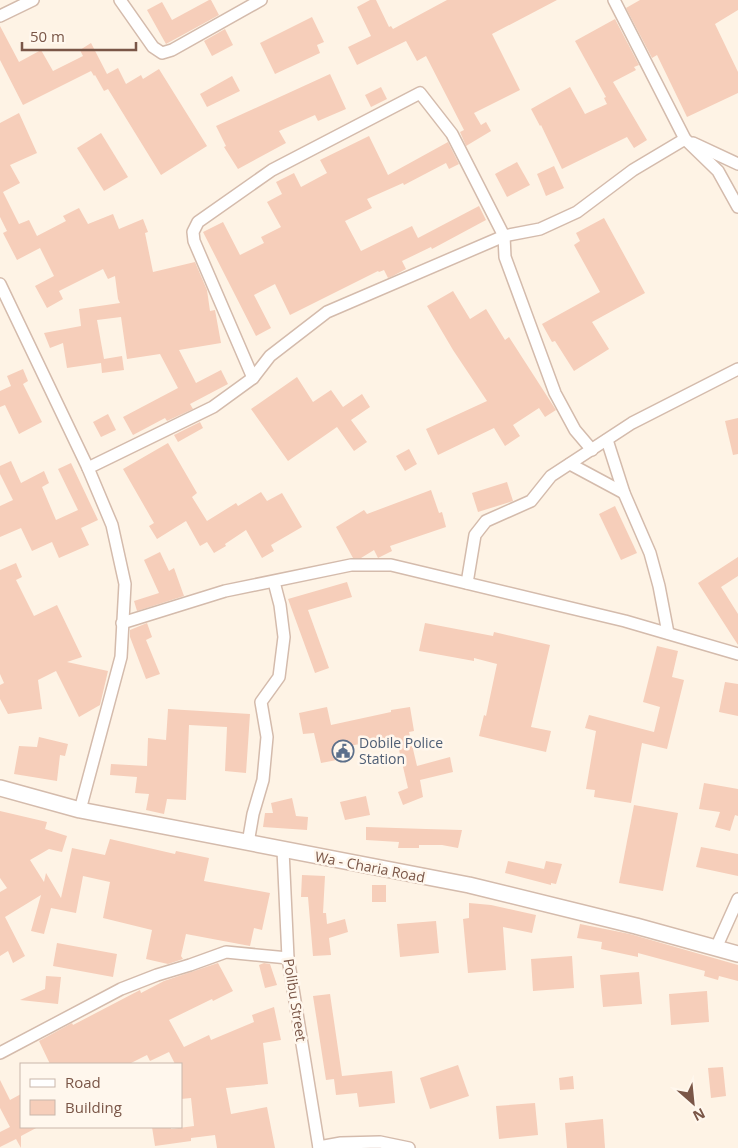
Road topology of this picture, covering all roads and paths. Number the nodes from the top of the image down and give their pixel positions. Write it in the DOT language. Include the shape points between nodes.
graph roads {
  1 [pos="33,0"];
  2 [pos="120,0"];
  3 [pos="261,0"];
  4 [pos="614,0"];
  5 [pos="0,16"];
  6 [pos="684,138"];
  7 [pos="738,164"];
  8 [pos="738,207"];
  9 [pos="504,236"];
  10 [pos="0,284"];
  11 [pos="738,369"];
  12 [pos="252,378"];
  13 [pos="607,440"];
  14 [pos="592,450"];
  15 [pos="570,464"];
  16 [pos="88,468"];
  17 [pos="624,493"];
  18 [pos="274,582"];
  19 [pos="467,583"];
  20 [pos="122,623"];
  21 [pos="668,634"];
  22 [pos="738,654"];
  23 [pos="0,788"];
  24 [pos="80,810"];
  25 [pos="248,843"];
  26 [pos="284,850"];
  27 [pos="738,899"];
  28 [pos="716,948"];
  29 [pos="738,954"];
  30 [pos="288,958"];
  31 [pos="0,1053"];
  32 [pos="319,1148"];
  33 [pos="409,1148"];
  1 -- 5 [label="street"];
  2 -- 3 [label="street" via="153,48 162,53"];
  4 -- 6 [label="street"];
  6 -- 7 [label="street"];
  6 -- 8 [label="street" via="718,171"];
  6 -- 9 [label="street" via="633,170 577,212 540,229"];
  9 -- 12 [label="street" via="326,312 270,356"];
  9 -- 12 [label="street" via="452,134 420,93 272,170 198,222 193,232"];
  9 -- 14 [label="street" via="505,257 555,393 575,430"];
  10 -- 16 [label="street"];
  11 -- 13 [label="street" via="632,423"];
  12 -- 16 [label="street" via="213,407"];
  13 -- 14 [label="street"];
  13 -- 17 [label="street"];
  14 -- 15 [label="street"];
  15 -- 17 [label="street"];
  15 -- 19 [label="street" via="551,476 531,501 486,521 475,535"];
  16 -- 20 [label="street" via="112,525 125,584"];
  17 -- 21 [label="street" via="650,553"];
  18 -- 19 [label="street" via="351,565 392,565"];
  18 -- 20 [label="street" via="225,591"];
  18 -- 25 [label="street" via="284,637 279,677 261,702 267,737 263,780"];
  19 -- 21 [label="street"];
  20 -- 24 [label="street" via="120,657"];
  21 -- 22 [label="street"];
  23 -- 24 [label="street, Wa - Charia Road"];
  24 -- 25 [label="street, Wa - Charia Road"];
  25 -- 26 [label="street, Wa - Charia Road"];
  26 -- 28 [label="street, Wa - Charia Road" via="469,885"];
  26 -- 30 [label="street, Polibu Street"];
  27 -- 28 [label="street"];
  28 -- 29 [label="street, Wa - Charia Road"];
  30 -- 31 [label="street" via="226,952 121,989"];
  30 -- 32 [label="street, Polibu Street"];
  32 -- 33 [label="street" via="340,1143 380,1142"];
}
